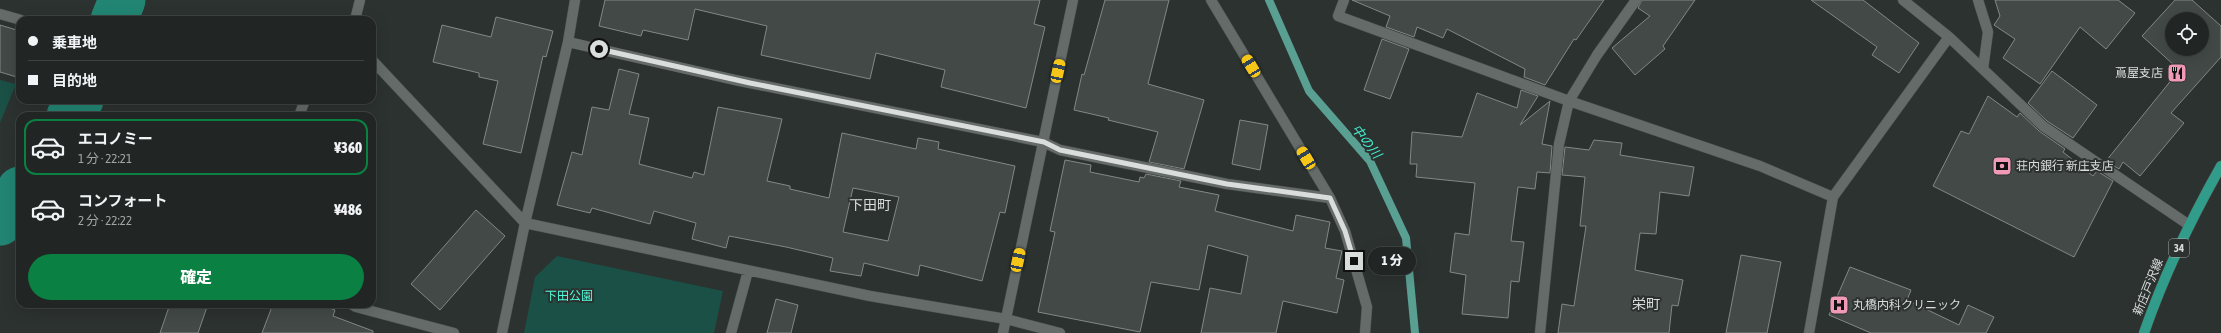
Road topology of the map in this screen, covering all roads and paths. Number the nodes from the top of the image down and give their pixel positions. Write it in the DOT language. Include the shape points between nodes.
graph roads {
  1 [pos="360,0"];
  2 [pos="575,0"];
  3 [pos="1073,0"];
  4 [pos="1211,0"];
  5 [pos="1344,0"];
  6 [pos="1636,0"];
  7 [pos="1903,0"];
  8 [pos="1978,0"];
  9 [pos="0,14"];
  10 [pos="356,16"];
  11 [pos="16,19"];
  12 [pos="1949,37"];
  13 [pos="568,42"];
  14 [pos="376,64"];
  15 [pos="1983,69"];
  16 [pos="1569,101"];
  17 [pos="1044,142"];
  18 [pos="2221,166"];
  19 [pos="1330,198"];
  20 [pos="1833,198"];
  21 [pos="525,223"];
  22 [pos="2189,225"];
  23 [pos="748,271"];
  24 [pos="360,308"];
  25 [pos="1006,319"];
  26 [pos="454,333"];
  27 [pos="502,333"];
  28 [pos="731,333"];
  29 [pos="1003,333"];
  30 [pos="1060,333"];
  31 [pos="1365,333"];
  32 [pos="1540,333"];
  33 [pos="1809,333"];
  34 [pos="2144,333"];
  1 -- 10 [label="street"];
  2 -- 13 [label="street"];
  3 -- 17 [label="street"];
  4 -- 19 [label="street"];
  5 -- 16 [label="street" via="1338,16"];
  6 -- 16 [label="street" via="1597,55"];
  7 -- 12 [label="street"];
  8 -- 15 [label="street" via="1988,32"];
  9 -- 11 [label="street"];
  12 -- 15 [label="street"];
  12 -- 20 [label="street"];
  13 -- 17 [label="street" via="735,80"];
  13 -- 21 [label="street"];
  14 -- 21 [label="street"];
  15 -- 22 [label="street" via="2043,126"];
  16 -- 20 [label="street" via="1760,166"];
  16 -- 32 [label="street" via="1559,144"];
  17 -- 19 [label="street" via="1060,150 1227,184"];
  17 -- 25 [label="street"];
  18 -- 22 [label="main road, 新庄戸沢線 / 34"];
  19 -- 31 [label="street" via="1345,231 1367,307"];
  20 -- 33 [label="street"];
  21 -- 23 [label="street"];
  21 -- 27 [label="street"];
  22 -- 34 [label="main road, 新庄戸沢線 / 34" via="2166,274"];
  23 -- 25 [label="street" via="870,296"];
  23 -- 28 [label="street"];
  24 -- 26 [label="street"];
  25 -- 29 [label="street"];
  25 -- 30 [label="street"];
}
